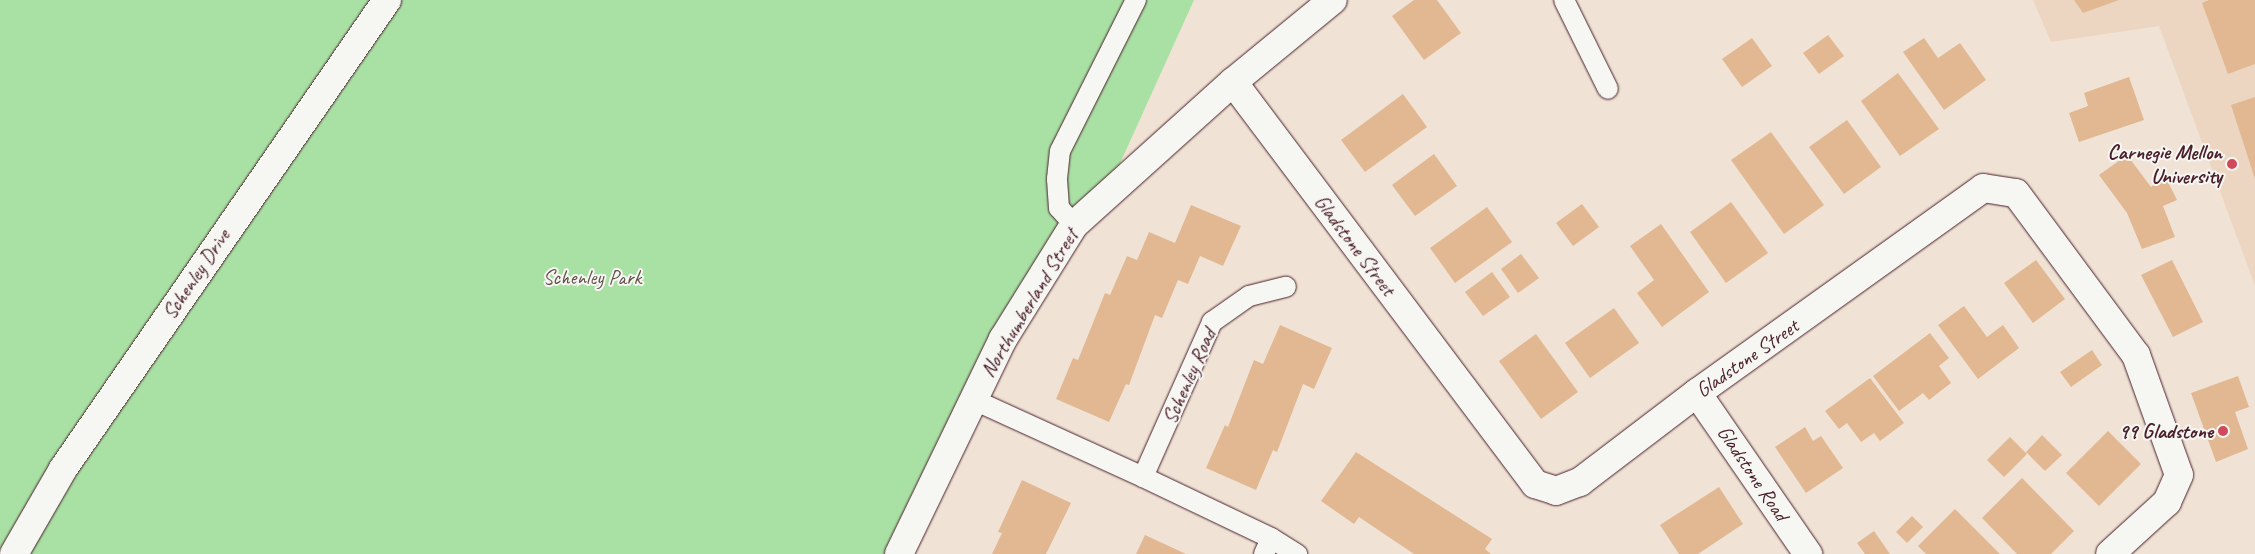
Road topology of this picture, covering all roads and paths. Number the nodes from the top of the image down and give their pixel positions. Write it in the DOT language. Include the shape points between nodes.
graph roads {
  1 [pos="387,0"];
  2 [pos="1136,0"];
  3 [pos="1334,0"];
  4 [pos="1564,0"];
  5 [pos="1233,82"];
  6 [pos="1608,89"];
  7 [pos="1074,225"];
  8 [pos="1286,287"];
  9 [pos="1697,393"];
  10 [pos="972,399"];
  11 [pos="1143,477"];
  12 [pos="1267,546"];
  13 [pos="14,554"];
  14 [pos="899,554"];
  15 [pos="1297,554"];
  16 [pos="1808,554"];
  17 [pos="2110,554"];
  1 -- 13 [label="street, Schenley Drive" via="63,469"];
  2 -- 7 [label="lane" via="1060,150 1057,178 1059,208"];
  3 -- 5 [label="street, Northumberland Street"];
  4 -- 6 [label="lane"];
  5 -- 7 [label="street, Northumberland Street"];
  5 -- 9 [label="street, Gladstone Street" via="1535,484 1556,491 1580,482"];
  7 -- 10 [label="street, Northumberland Street" via="1003,339"];
  8 -- 11 [label="lane, Schenley Road" via="1249,296 1212,322"];
  9 -- 16 [label="street, Gladstone Road"];
  9 -- 17 [label="street, Gladstone Street" via="1984,188 2016,193 2136,355 2179,475 2167,502"];
  10 -- 11 [label="lane"];
  10 -- 14 [label="street, Northumberland Street"];
  11 -- 12 [label="lane"];
  12 -- 15 [label="lane"];
}
